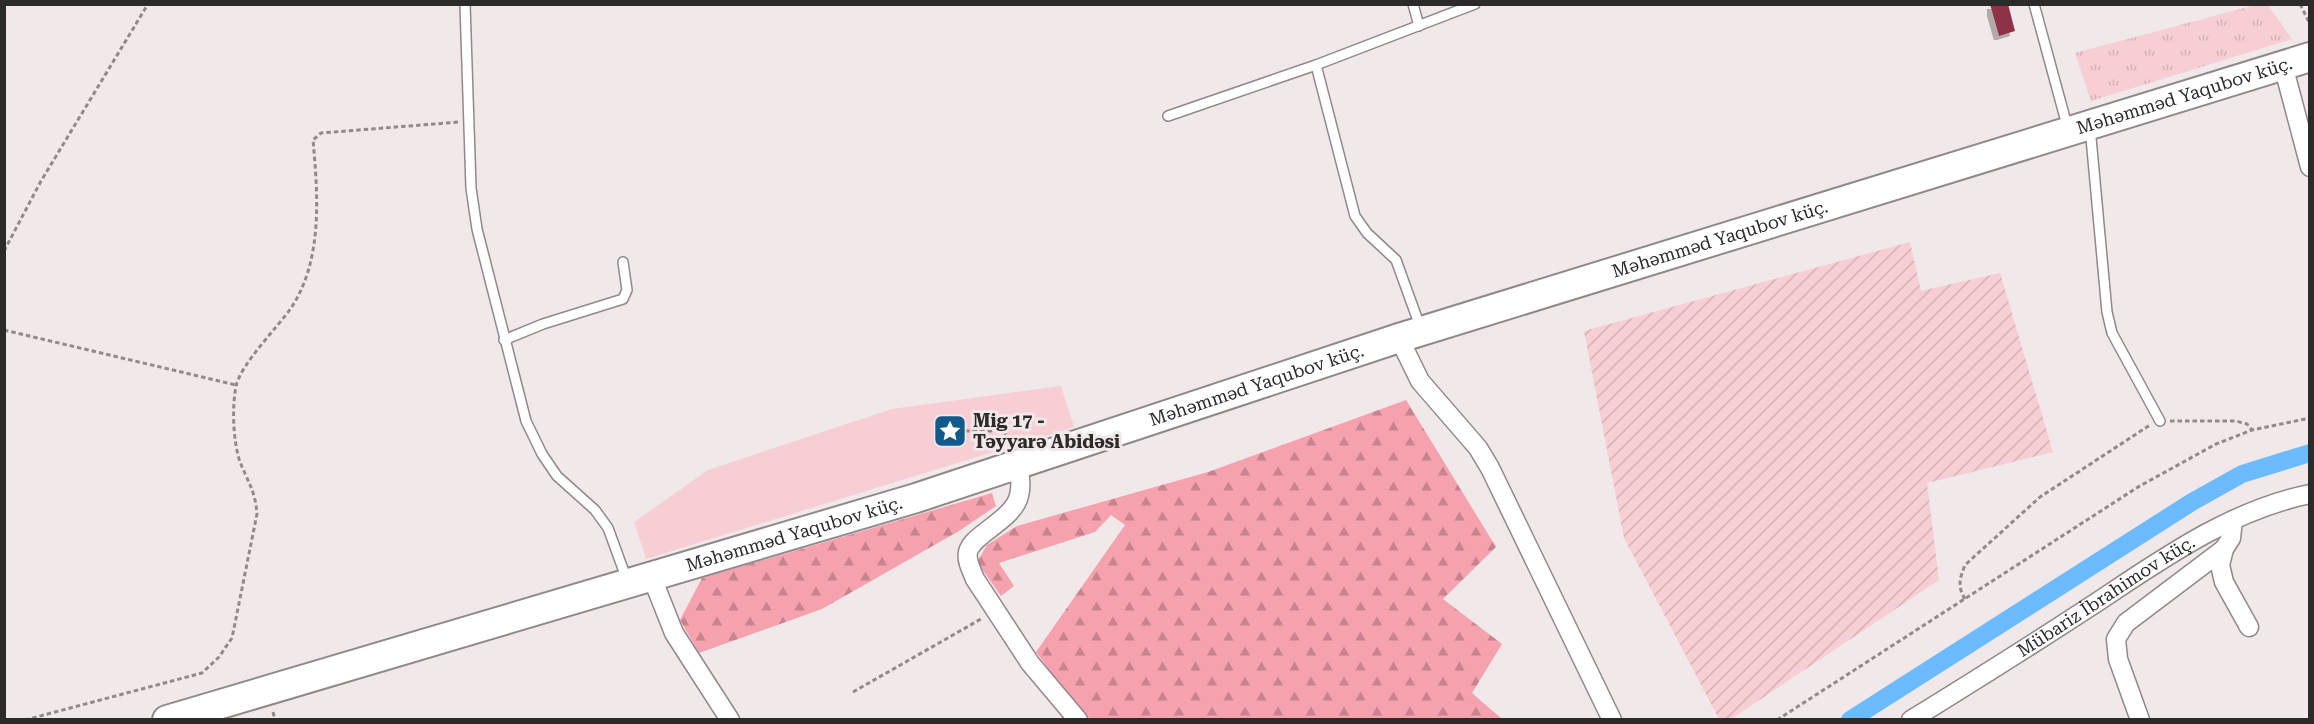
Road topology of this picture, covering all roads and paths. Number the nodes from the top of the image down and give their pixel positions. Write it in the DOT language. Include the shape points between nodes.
graph roads {
  1 [pos="148,4"];
  2 [pos="465,4"];
  3 [pos="1413,4"];
  4 [pos="1475,4"];
  5 [pos="2034,4"];
  6 [pos="2300,4"];
  7 [pos="2310,24"];
  8 [pos="1419,26"];
  9 [pos="2296,61"];
  10 [pos="1316,65"];
  11 [pos="1168,116"];
  12 [pos="469,122"];
  13 [pos="2079,128"];
  14 [pos="2310,167"];
  15 [pos="4,251"];
  16 [pos="623,262"];
  17 [pos="4,330"];
  18 [pos="1410,334"];
  19 [pos="504,340"];
  20 [pos="236,385"];
  21 [pos="2310,418"];
  22 [pos="2160,421"];
  23 [pos="2252,430"];
  24 [pos="965,431"];
  25 [pos="1018,466"];
  26 [pos="2310,494"];
  27 [pos="2233,520"];
  28 [pos="2224,549"];
  29 [pos="639,579"];
  30 [pos="1965,598"];
  31 [pos="996,610"];
  32 [pos="2249,627"];
  33 [pos="853,692"];
  34 [pos="25,720"];
  35 [pos="167,720"];
  36 [pos="730,720"];
  37 [pos="1078,720"];
  38 [pos="1612,720"];
  39 [pos="1777,720"];
  40 [pos="1911,720"];
  41 [pos="2140,720"];
  1 -- 15 [label="path" via="41,181"];
  2 -- 12 [label="lane"];
  3 -- 8 [label="lane"];
  4 -- 8 [label="lane"];
  5 -- 13 [label="lane"];
  6 -- 7 [label="path"];
  8 -- 10 [label="lane"];
  9 -- 13 [label="main road, Məhəmməd Yaqubov küç."];
  9 -- 14 [label="street"];
  10 -- 11 [label="lane"];
  10 -- 18 [label="lane" via="1355,216 1396,260"];
  12 -- 19 [label="lane" via="477,230"];
  12 -- 20 [label="path" via="321,134 313,140 318,189 307,275 292,307"];
  13 -- 18 [label="main road, Məhəmməd Yaqubov küç."];
  13 -- 22 [label="lane" via="2112,333"];
  16 -- 19 [label="lane" via="627,290 623,299"];
  17 -- 20 [label="path"];
  18 -- 25 [label="main road, Məhəmməd Yaqubov küç."];
  18 -- 38 [label="street" via="1420,381 1478,448 1490,468"];
  19 -- 29 [label="lane" via="526,421 542,454 557,476 595,510"];
  20 -- 34 [label="path" via="236,442 256,496 257,514 232,638 226,648 202,673"];
  21 -- 23 [label="path"];
  22 -- 23 [label="path" via="2236,421 2247,423"];
  22 -- 30 [label="path" via="2144,427 2040,497 1965,565 1959,589"];
  23 -- 30 [label="path" via="2216,444 2138,487"];
  24 -- 25 [label="path" via="1006,434"];
  25 -- 29 [label="main road, Məhəmməd Yaqubov küç."];
  25 -- 31 [label="street" via="1021,496 1014,509 974,542 968,552 975,579"];
  26 -- 27 [label="street, Mübariz İbrahimov küç."];
  27 -- 28 [label="street" via="2231,537"];
  27 -- 40 [label="street, Mübariz İbrahimov küç." via="2183,545"];
  28 -- 32 [label="street" via="2220,565 2224,582"];
  28 -- 41 [label="street" via="2126,623 2116,639 2118,659"];
  29 -- 35 [label="main road, Məhəmməd Yaqubov küç."];
  29 -- 36 [label="street"];
  30 -- 39 [label="path"];
  31 -- 33 [label="path"];
  31 -- 37 [label="street" via="1030,663"];
}
